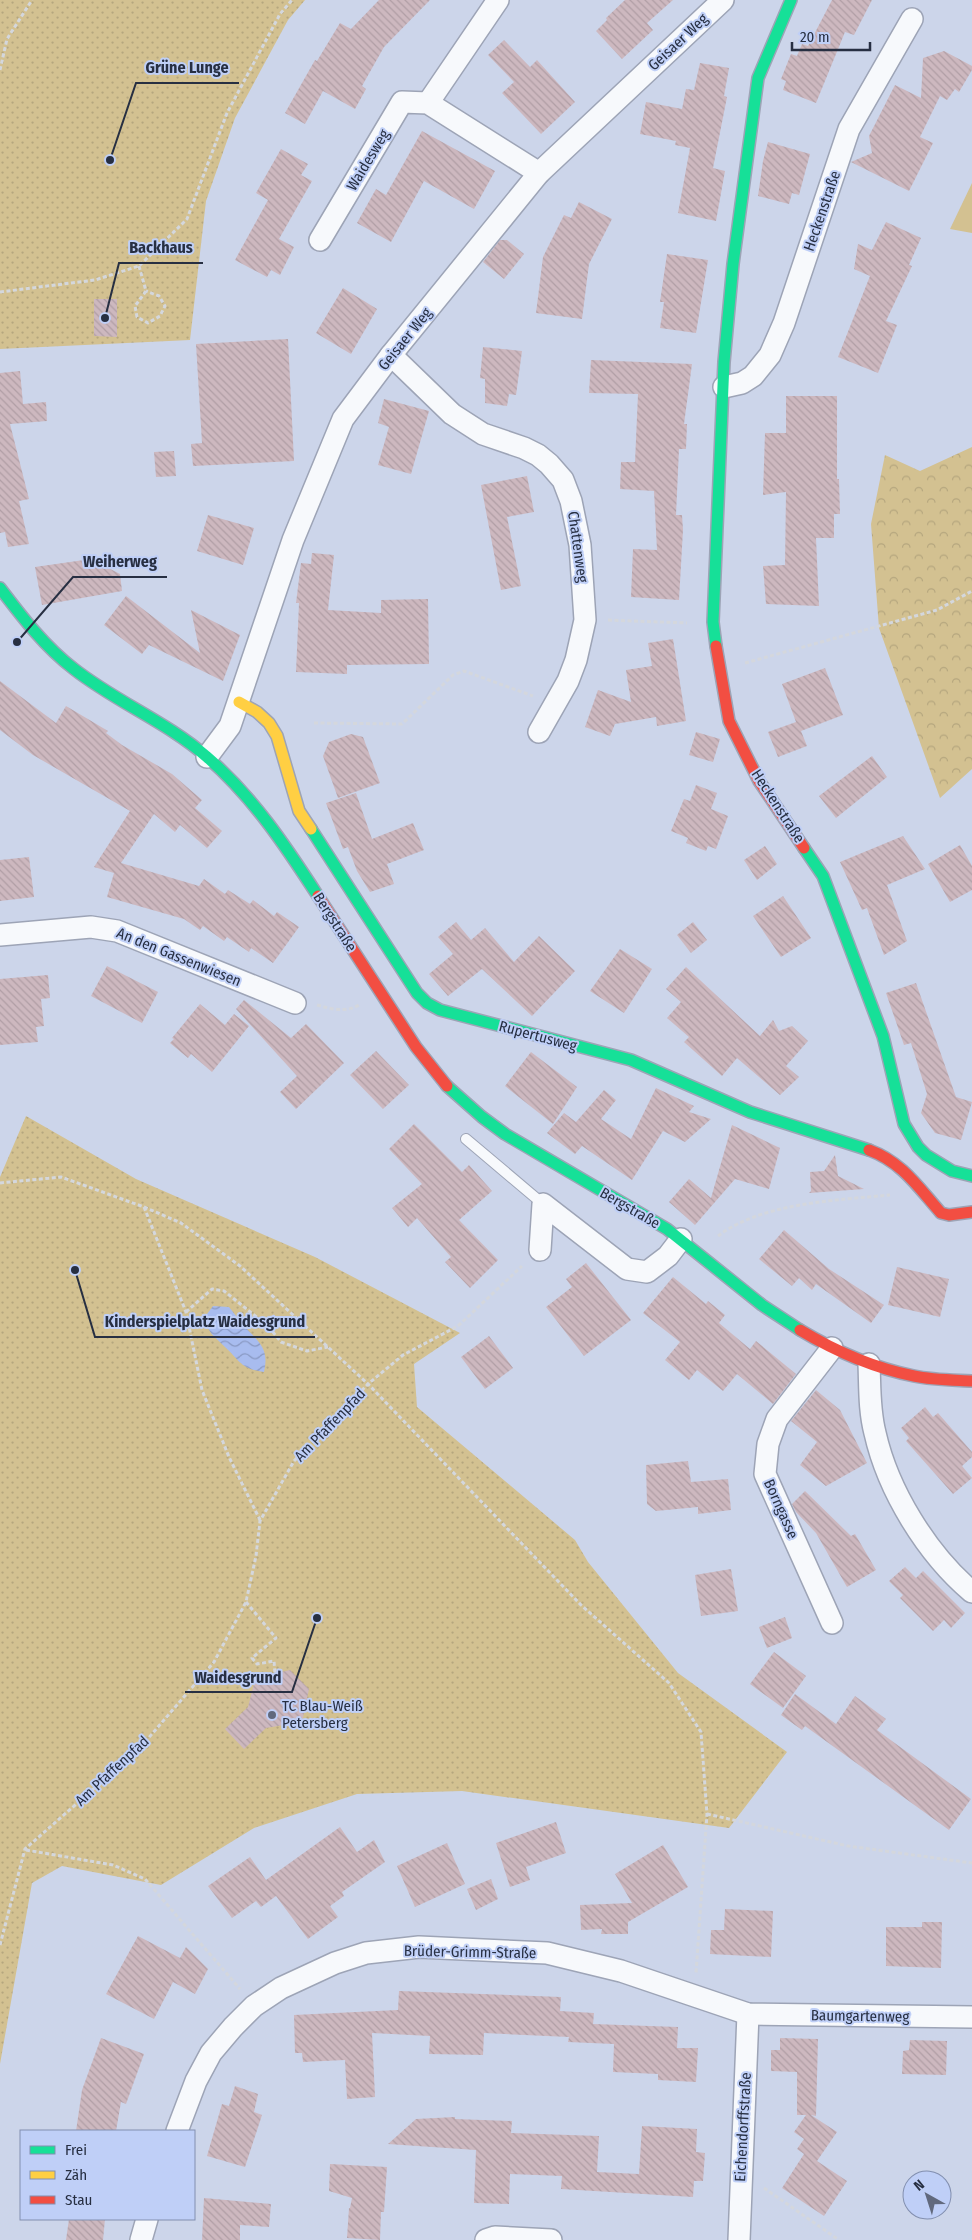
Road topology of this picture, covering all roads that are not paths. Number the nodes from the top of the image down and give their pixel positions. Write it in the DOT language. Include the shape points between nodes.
graph roads {
  1 [pos="498,0"];
  2 [pos="724,0"];
  3 [pos="791,0"];
  4 [pos="912,19"];
  5 [pos="428,103"];
  6 [pos="539,173"];
  7 [pos="320,240"];
  8 [pos="392,355"];
  9 [pos="724,387"];
  10 [pos="0,588"];
  11 [pos="239,702"];
  12 [pos="539,732"];
  13 [pos="208,757"];
  14 [pos="0,935"];
  15 [pos="305,1004"];
  16 [pos="466,1139"];
  17 [pos="972,1176"];
  18 [pos="544,1204"];
  19 [pos="972,1212"];
  20 [pos="689,1245"];
  21 [pos="540,1250"];
  22 [pos="832,1348"];
  23 [pos="869,1364"];
  24 [pos="972,1381"];
  25 [pos="972,1592"];
  26 [pos="832,1623"];
  27 [pos="748,2014"];
  28 [pos="972,2017"];
  29 [pos="177,2130"];
  30 [pos="147,2220"];
  31 [pos="141,2240"];
  32 [pos="486,2240"];
  33 [pos="551,2240"];
  34 [pos="739,2240"];
  1 -- 5 [label="street"];
  2 -- 6 [label="street, Geisaer Weg"];
  3 -- 9 [label="street, Heckenstraße" via="758,78 734,264"];
  4 -- 9 [label="street, Heckenstraße" via="849,129 784,324 770,355 753,376 742,383"];
  5 -- 6 [label="street"];
  5 -- 7 [label="street, Waidesweg" via="402,102"];
  6 -- 8 [label="street, Geisaer Weg"];
  8 -- 11 [label="street, Geisaer Weg" via="343,419 293,540"];
  8 -- 12 [label="street, Chattenweg" via="452,414 483,434 538,455 563,480 580,545 585,620 568,681"];
  9 -- 17 [label="street, Heckenstraße" via="714,622 718,670 729,721 759,780 823,876 883,1036 904,1124 918,1146 939,1165"];
  10 -- 13 [label="street, Bergstraße" via="32,629 74,669 158,721"];
  11 -- 13 [label="street, Geisaer Weg" via="230,726"];
  11 -- 19 [label="street, Rupertusweg" via="262,715 273,727 285,752 288,780 298,812 417,993 427,1003 440,1010 630,1060 750,1112 858,1144 899,1165 941,1213"];
  13 -- 20 [label="street, Bergstraße" via="246,794 272,826 416,1047 459,1098 495,1128 651,1219"];
  14 -- 15 [label="street, An den Gassenwiesen" via="92,927 110,930"];
  16 -- 18 [label="lane"];
  18 -- 20 [label="street" via="627,1269 647,1272"];
  18 -- 21 [label="street"];
  20 -- 22 [label="street, Bergstraße" via="761,1304"];
  22 -- 23 [label="street, Bergstraße"];
  22 -- 26 [label="street, Borngasse" via="777,1420 768,1444 765,1474"];
  23 -- 24 [label="street, Bergstraße" via="918,1377"];
  23 -- 25 [label="street" via="875,1434 900,1498 926,1542 955,1578"];
  27 -- 28 [label="street, Baumgartenweg"];
  27 -- 29 [label="street, Brüder-Grimm-Straße" via="621,1971 547,1954 419,1947 366,1954 335,1963 281,1988 254,2006 212,2053 196,2081"];
  27 -- 34 [label="street, Eichendorffstraße"];
  30 -- 31 [label="street"];
  32 -- 33 [label="street"];
}
